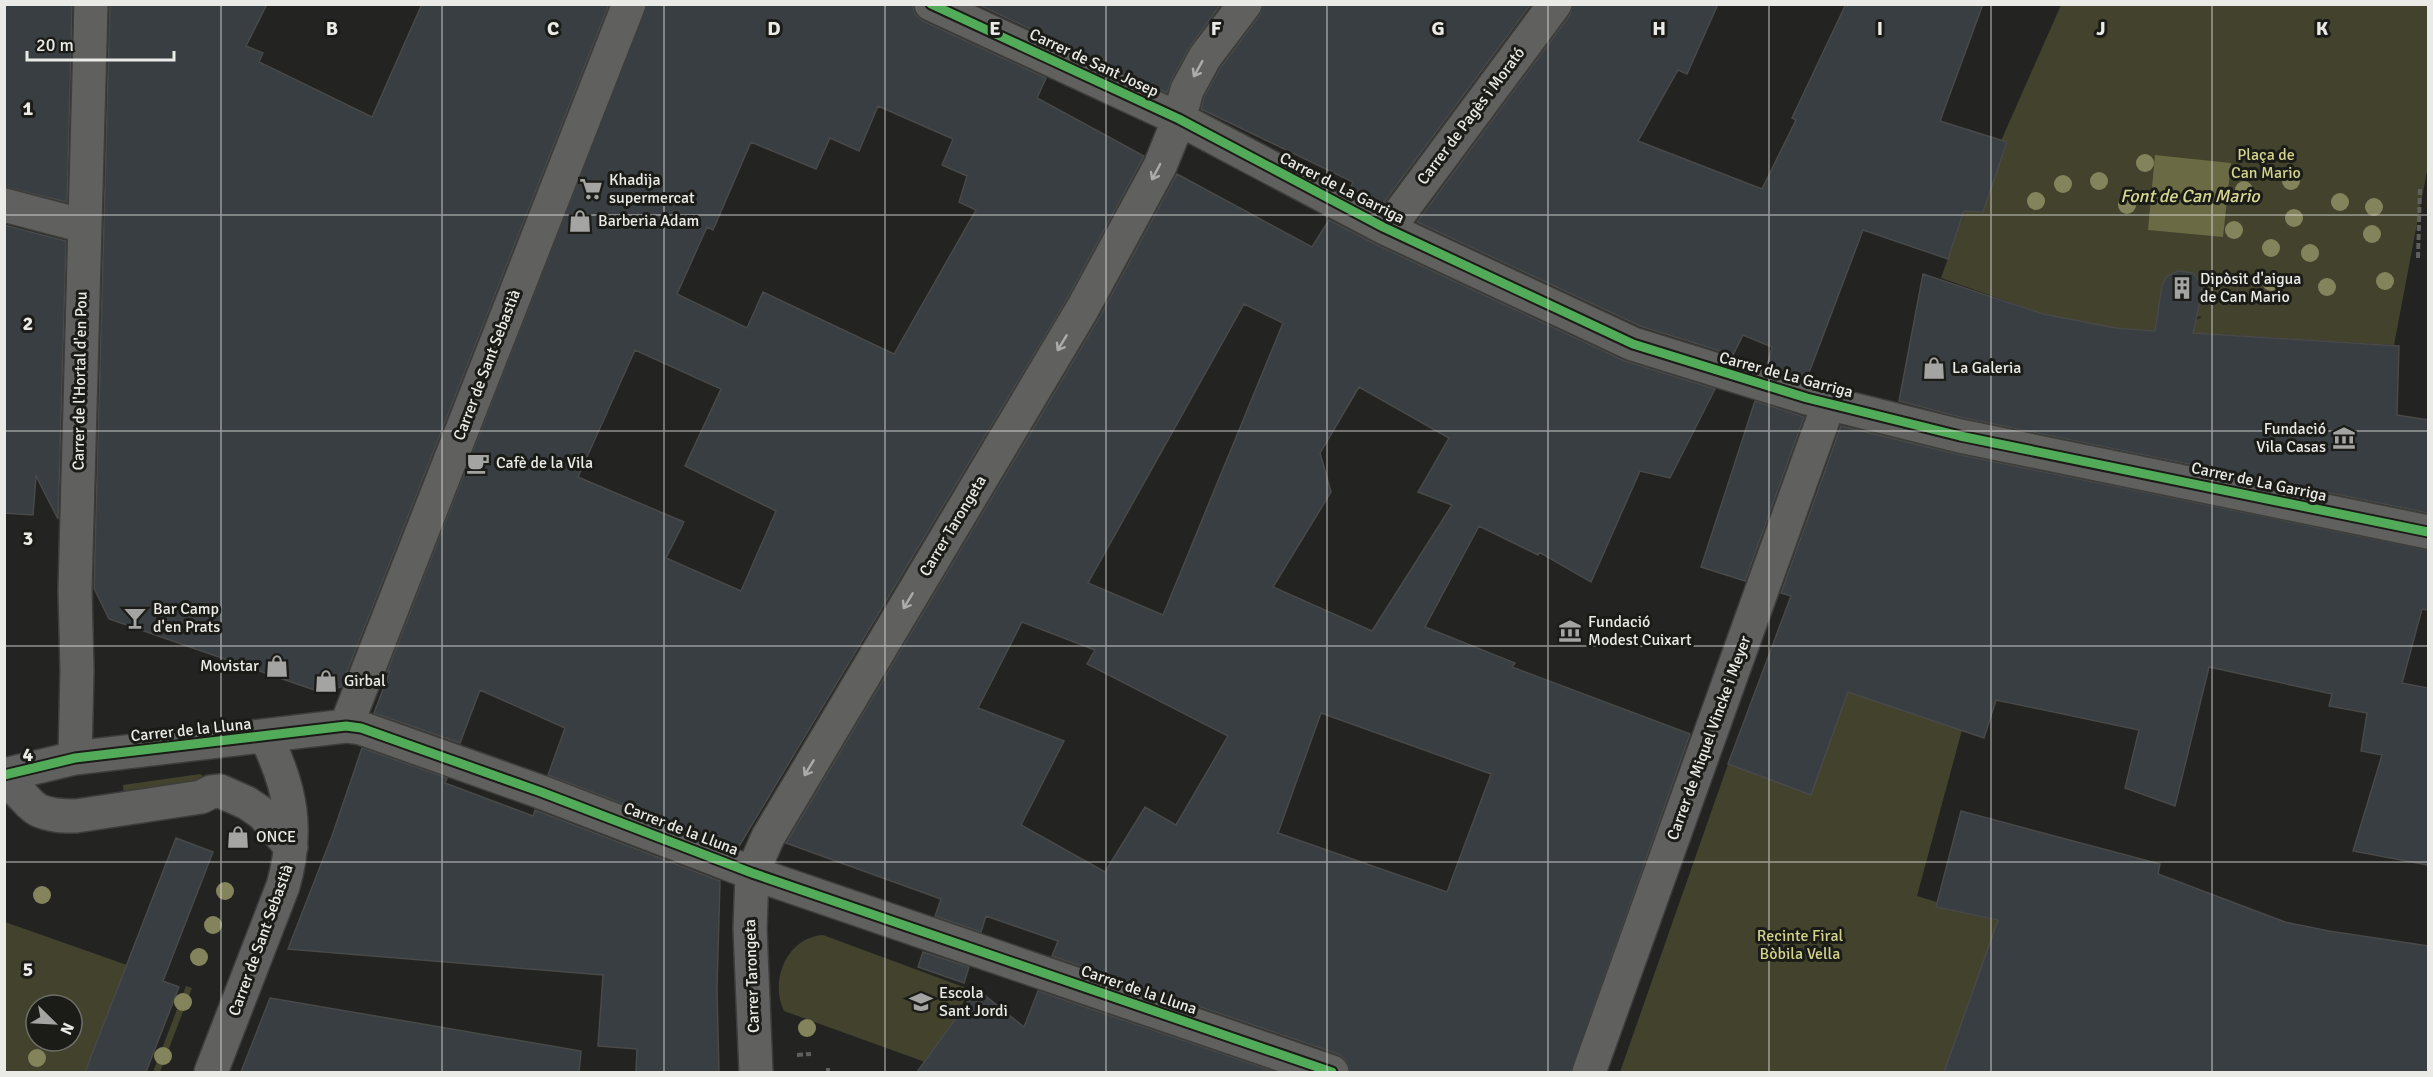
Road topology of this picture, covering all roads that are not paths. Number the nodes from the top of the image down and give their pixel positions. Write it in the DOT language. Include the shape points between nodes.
graph roads {
  1 [pos="91,4"];
  2 [pos="629,4"];
  3 [pos="931,4"];
  4 [pos="1245,4"];
  5 [pos="1555,4"];
  6 [pos="1179,119"];
  7 [pos="4,205"];
  8 [pos="84,226"];
  9 [pos="1388,229"];
  10 [pos="1829,403"];
  11 [pos="2428,532"];
  12 [pos="345,726"];
  13 [pos="253,738"];
  14 [pos="75,758"];
  15 [pos="4,776"];
  16 [pos="4,784"];
  17 [pos="211,792"];
  18 [pos="291,847"];
  19 [pos="752,873"];
  20 [pos="211,1072"];
  21 [pos="756,1072"];
  22 [pos="1332,1072"];
  23 [pos="1589,1072"];
  1 -- 8 [label="street, Carrer de l'Hortal d'en Pou"];
  2 -- 12 [label="street, Carrer de Sant Sebastià"];
  3 -- 6 [label="street, Carrer de Sant Josep"];
  4 -- 6 [label="street, Carrer Tarongeta, one-way" via="1205,57 1187,90"];
  5 -- 9 [label="street, Carrer de Pagès i Morató"];
  6 -- 9 [label="street, Carrer de La Garriga"];
  6 -- 19 [label="street, Carrer Tarongeta, one-way" via="1160,166 1083,308 768,837"];
  7 -- 8 [label="street"];
  8 -- 14 [label="street, Carrer de l'Hortal d'en Pou"];
  9 -- 10 [label="street, Carrer de La Garriga" via="1633,344"];
  10 -- 11 [label="street, Carrer de La Garriga" via="1960,436"];
  10 -- 23 [label="street, Carrer de Miquel Vincke i Meyer"];
  12 -- 13 [label="street, Carrer de la Lluna"];
  12 -- 19 [label="street, Carrer de la Lluna" via="362,728 541,792"];
  13 -- 14 [label="street, Carrer de la Lluna"];
  13 -- 17 [label="street"];
  13 -- 18 [label="street, Carrer de Sant Sebastià" via="285,778 292,817"];
  14 -- 15 [label="street, Carrer de la Lluna"];
  16 -- 17 [label="street" via="42,812 59,816 201,797"];
  17 -- 18 [label="street" via="220,791 263,814"];
  18 -- 20 [label="street, Carrer de Sant Sebastià" via="283,886"];
  19 -- 21 [label="street, Carrer Tarongeta" via="750,929"];
  19 -- 22 [label="street, Carrer de la Lluna"];
}
